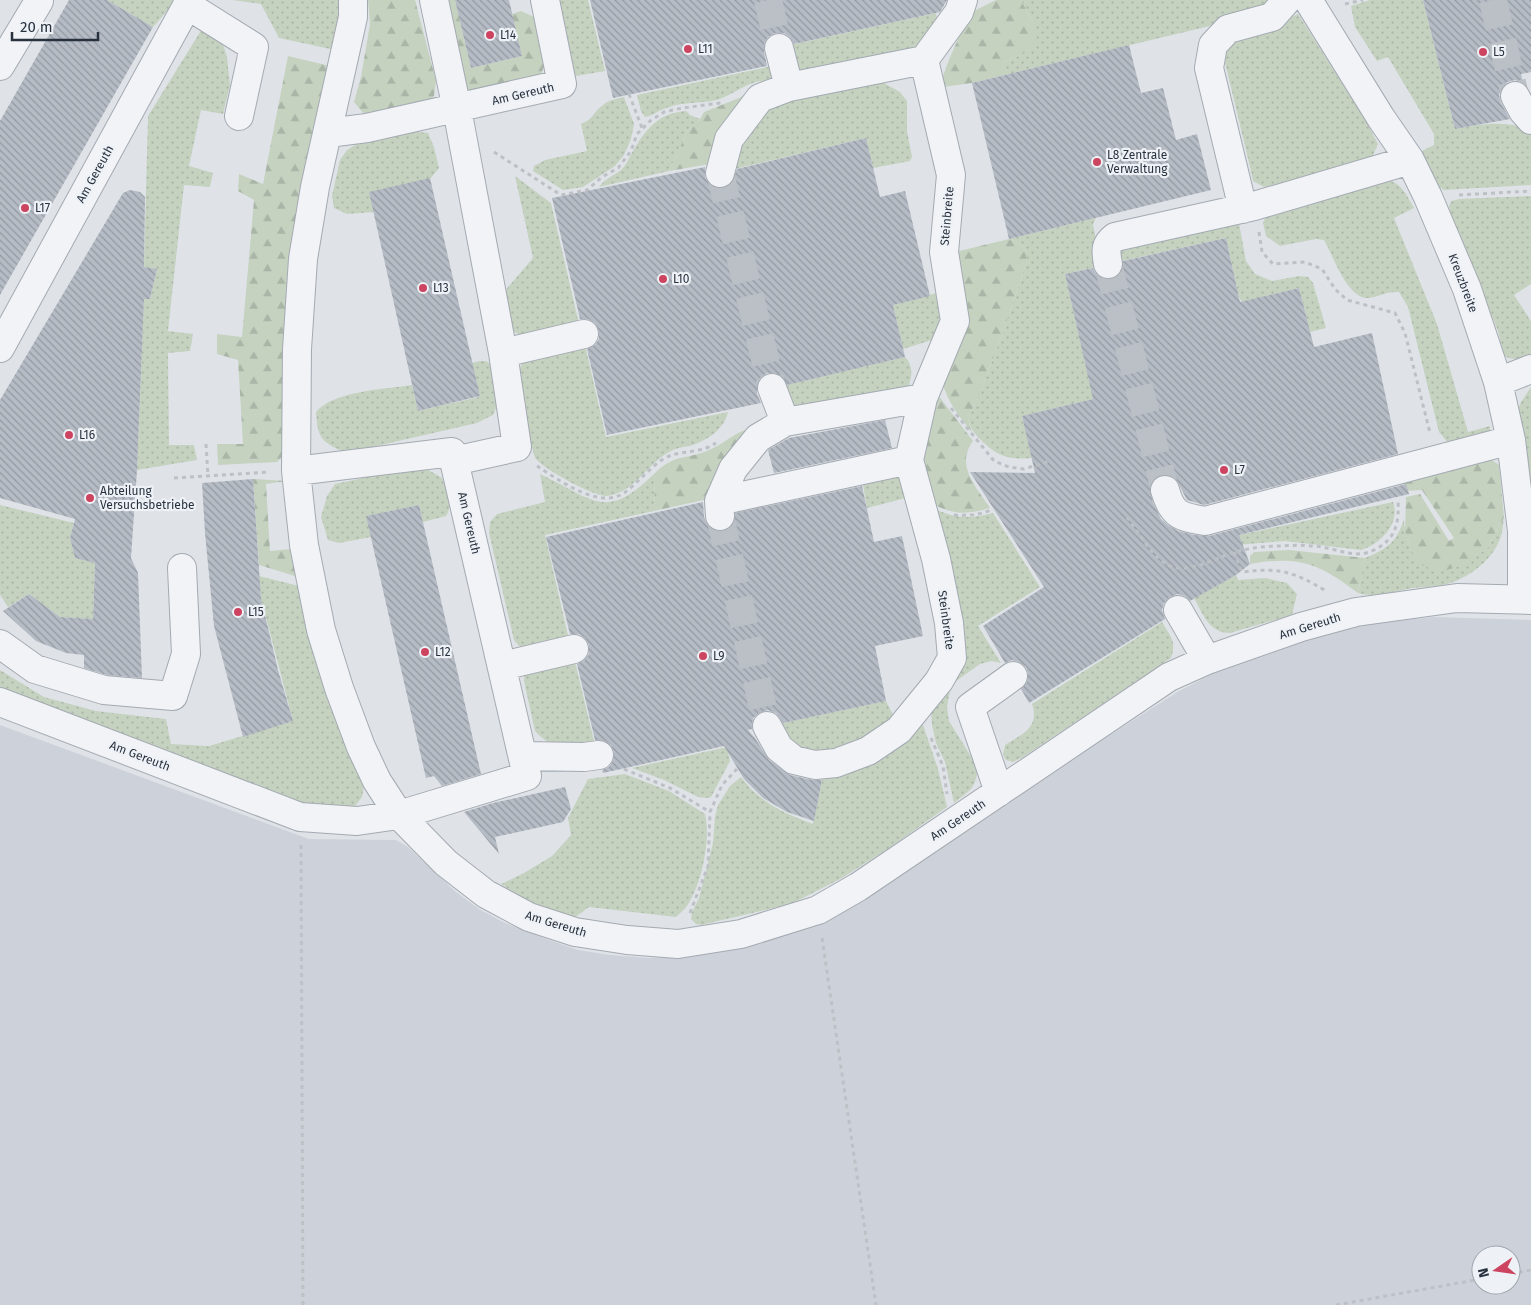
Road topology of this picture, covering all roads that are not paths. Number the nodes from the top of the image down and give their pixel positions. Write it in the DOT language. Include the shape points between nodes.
graph roads {
  1 [pos="353,0"];
  2 [pos="434,0"];
  3 [pos="544,0"];
  4 [pos="963,0"];
  5 [pos="1287,0"];
  6 [pos="1308,0"];
  7 [pos="39,1"];
  8 [pos="188,3"];
  9 [pos="779,48"];
  10 [pos="924,60"];
  11 [pos="0,66"];
  12 [pos="789,87"];
  13 [pos="1515,96"];
  14 [pos="239,116"];
  15 [pos="459,119"];
  16 [pos="1531,120"];
  17 [pos="328,133"];
  18 [pos="1410,160"];
  19 [pos="720,173"];
  20 [pos="1248,207"];
  21 [pos="1108,264"];
  22 [pos="584,334"];
  23 [pos="0,348"];
  24 [pos="503,353"];
  25 [pos="1531,369"];
  26 [pos="1498,382"];
  27 [pos="928,387"];
  28 [pos="772,388"];
  29 [pos="784,422"];
  30 [pos="1511,440"];
  31 [pos="909,460"];
  32 [pos="454,461"];
  33 [pos="296,470"];
  34 [pos="1165,490"];
  35 [pos="182,568"];
  36 [pos="1526,599"];
  37 [pos="1178,610"];
  38 [pos="0,644"];
  39 [pos="574,649"];
  40 [pos="1207,660"];
  41 [pos="502,666"];
  42 [pos="1013,676"];
  43 [pos="0,702"];
  44 [pos="767,726"];
  45 [pos="599,755"];
  46 [pos="523,756"];
  47 [pos="999,792"];
  48 [pos="399,815"];
  1 -- 17 [label="lane, Am Gereuth" via="353,17"];
  2 -- 15 [label="lane"];
  3 -- 15 [label="lane, Am Gereuth" via="562,84"];
  4 -- 10 [label="lane" via="959,12"];
  5 -- 20 [label="lane" via="1272,17 1228,30 1213,45 1209,68"];
  6 -- 18 [label="lane, Kreuzbreite"];
  7 -- 11 [label="lane"];
  8 -- 14 [label="lane" via="254,47"];
  8 -- 23 [label="lane, Am Gereuth"];
  9 -- 12 [label="lane"];
  10 -- 12 [label="lane"];
  10 -- 27 [label="lane, Steinbreite" via="951,175 944,252 955,321"];
  12 -- 19 [label="lane" via="760,98 729,138"];
  13 -- 16 [label="lane"];
  15 -- 17 [label="lane, Am Gereuth"];
  15 -- 24 [label="lane"];
  17 -- 33 [label="lane, Am Gereuth" via="303,259 297,348"];
  18 -- 20 [label="lane"];
  18 -- 26 [label="lane, Kreuzbreite" via="1467,289"];
  20 -- 21 [label="lane" via="1115,238 1106,245"];
  22 -- 24 [label="lane"];
  24 -- 32 [label="lane" via="516,448"];
  25 -- 26 [label="lane"];
  26 -- 30 [label="lane, Kreuzbreite"];
  27 -- 29 [label="lane"];
  27 -- 31 [label="lane, Steinbreite"];
  28 -- 29 [label="lane"];
  29 -- 31 [label="lane" via="758,438 733,469 720,509"];
  30 -- 34 [label="lane" via="1205,521 1178,514 1169,505"];
  30 -- 36 [label="lane, Kreuzbreite"];
  31 -- 44 [label="lane, Steinbreite" via="949,623 952,658 939,681 899,730 868,751 836,764 815,765 794,760 779,748"];
  32 -- 33 [label="lane" via="452,452"];
  32 -- 41 [label="lane, Am Gereuth"];
  33 -- 48 [label="lane, Am Gereuth" via="304,545 321,630 361,748"];
  35 -- 38 [label="lane" via="186,654 173,696 104,690 35,669"];
  36 -- 40 [label="lane, Am Gereuth" via="1457,598 1356,612 1301,627"];
  37 -- 40 [label="lane"];
  39 -- 41 [label="lane"];
  40 -- 47 [label="lane, Am Gereuth" via="1169,677"];
  41 -- 46 [label="lane, Am Gereuth"];
  42 -- 47 [label="lane" via="970,707"];
  43 -- 48 [label="lane, Am Gereuth" via="300,817 357,821"];
  45 -- 46 [label="lane"];
  46 -- 48 [label="lane, Am Gereuth" via="528,776"];
  47 -- 48 [label="lane, Am Gereuth" via="858,887 818,910 741,934 678,944 576,932 529,917 486,894 446,863"];
}
